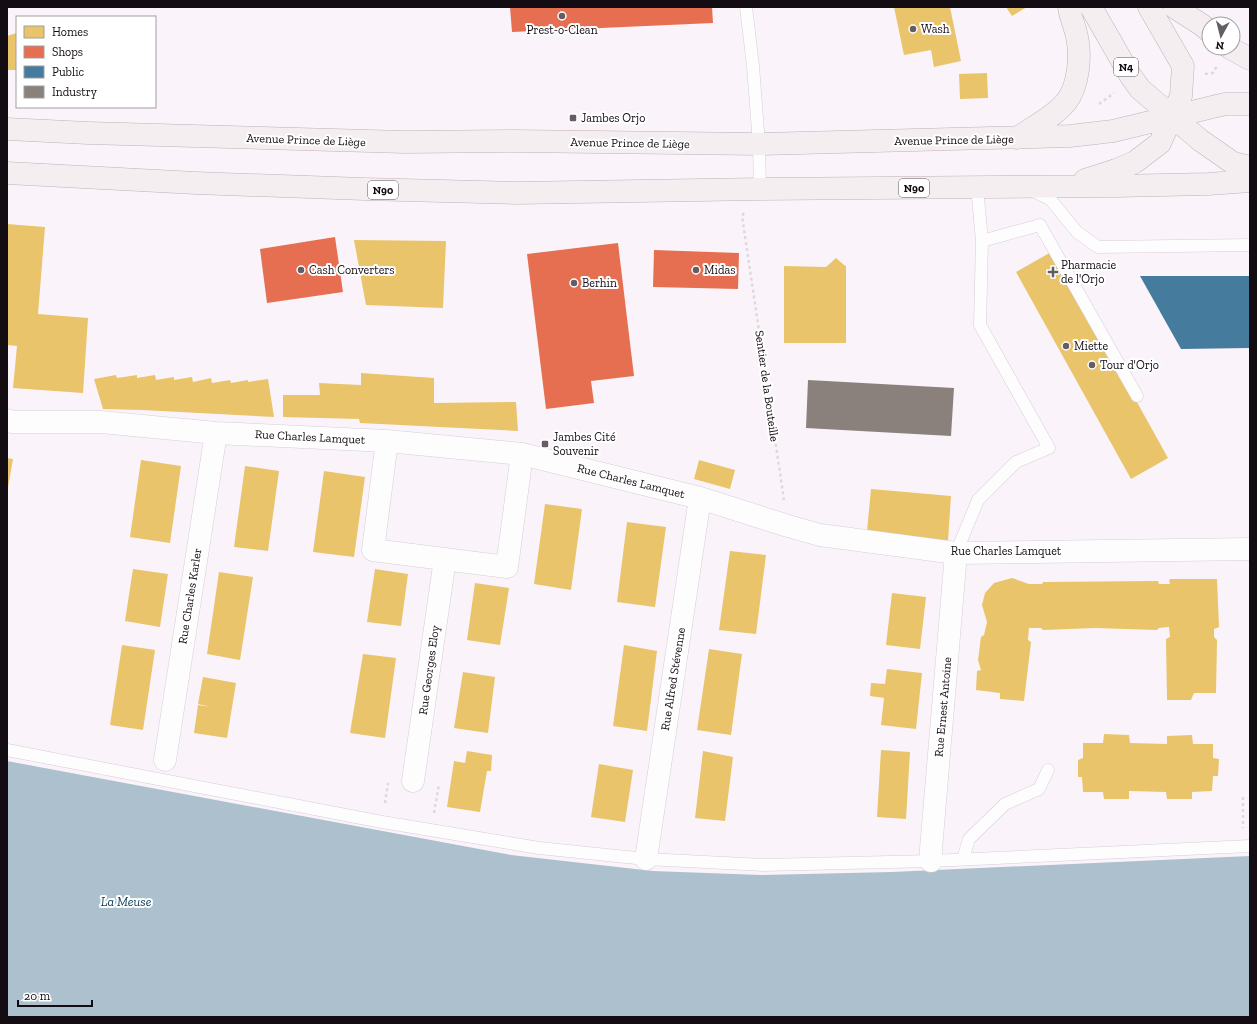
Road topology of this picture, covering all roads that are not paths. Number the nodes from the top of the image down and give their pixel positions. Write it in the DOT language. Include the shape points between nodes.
graph roads {
  1 [pos="746,7"];
  2 [pos="1069,7"];
  3 [pos="1091,7"];
  4 [pos="1149,7"];
  5 [pos="1174,7"];
  6 [pos="1201,24"];
  7 [pos="1235,56"];
  8 [pos="1250,59"];
  9 [pos="1250,104"];
  10 [pos="1173,117"];
  11 [pos="7,129"];
  12 [pos="1017,138"];
  13 [pos="759,144"];
  14 [pos="1250,167"];
  15 [pos="7,173"];
  16 [pos="1250,181"];
  17 [pos="1067,186"];
  18 [pos="977,187"];
  19 [pos="1023,187"];
  20 [pos="760,189"];
  21 [pos="982,241"];
  22 [pos="1250,245"];
  23 [pos="1137,396"];
  24 [pos="7,420"];
  25 [pos="216,433"];
  26 [pos="387,441"];
  27 [pos="522,454"];
  28 [pos="700,498"];
  29 [pos="1250,549"];
  30 [pos="956,553"];
  31 [pos="445,559"];
  32 [pos="7,750"];
  33 [pos="165,760"];
  34 [pos="1048,770"];
  35 [pos="413,781"];
  36 [pos="1250,846"];
  37 [pos="963,859"];
  38 [pos="646,860"];
  39 [pos="931,861"];
  1 -- 13 [label="lane"];
  2 -- 12 [label="main road" via="1077,37 1079,67 1074,89 1066,102"];
  3 -- 10 [label="main road, N4" via="1140,90"];
  4 -- 10 [label="main road" via="1183,66 1181,96"];
  5 -- 6 [label="main road"];
  7 -- 8 [label="main road"];
  9 -- 10 [label="main road, Avenue Prince de Liège" via="1225,104"];
  10 -- 12 [label="main road, Avenue Prince de Liège" via="1114,131"];
  10 -- 14 [label="main road, N4" via="1233,163"];
  10 -- 17 [label="main road" via="1160,143 1135,162"];
  11 -- 13 [label="main road, Avenue Prince de Liège" via="405,142"];
  12 -- 13 [label="main road, Avenue Prince de Liège"];
  13 -- 20 [label="lane"];
  15 -- 20 [label="main road, N90" via="356,189 509,193"];
  16 -- 17 [label="main road, N90"];
  17 -- 19 [label="main road, N90"];
  18 -- 19 [label="main road, N90"];
  18 -- 20 [label="main road, N90"];
  18 -- 21 [label="lane"];
  19 -- 22 [label="lane" via="1050,199 1077,232 1098,247"];
  21 -- 23 [label="lane" via="1040,226"];
  21 -- 30 [label="lane" via="980,325 1049,448 1016,462 978,500"];
  24 -- 25 [label="street, Rue Charles Lamquet" via="100,422"];
  25 -- 26 [label="street, Rue Charles Lamquet"];
  25 -- 33 [label="street, Rue Charles Karler"];
  26 -- 27 [label="street, Rue Charles Lamquet"];
  26 -- 31 [label="street" via="373,550"];
  27 -- 28 [label="street, Rue Charles Lamquet"];
  27 -- 31 [label="street" via="507,567"];
  28 -- 30 [label="street, Rue Charles Lamquet" via="820,535"];
  28 -- 38 [label="street, Rue Alfred Stévenne"];
  29 -- 30 [label="street, Rue Charles Lamquet"];
  30 -- 39 [label="street, Rue Ernest Antoine"];
  31 -- 35 [label="street, Rue Georges Eloy"];
  32 -- 38 [label="lane" via="382,822 539,848"];
  34 -- 37 [label="lane" via="1039,789 1004,804 969,839"];
  36 -- 37 [label="lane"];
  37 -- 39 [label="lane"];
  38 -- 39 [label="lane" via="764,865"];
}
